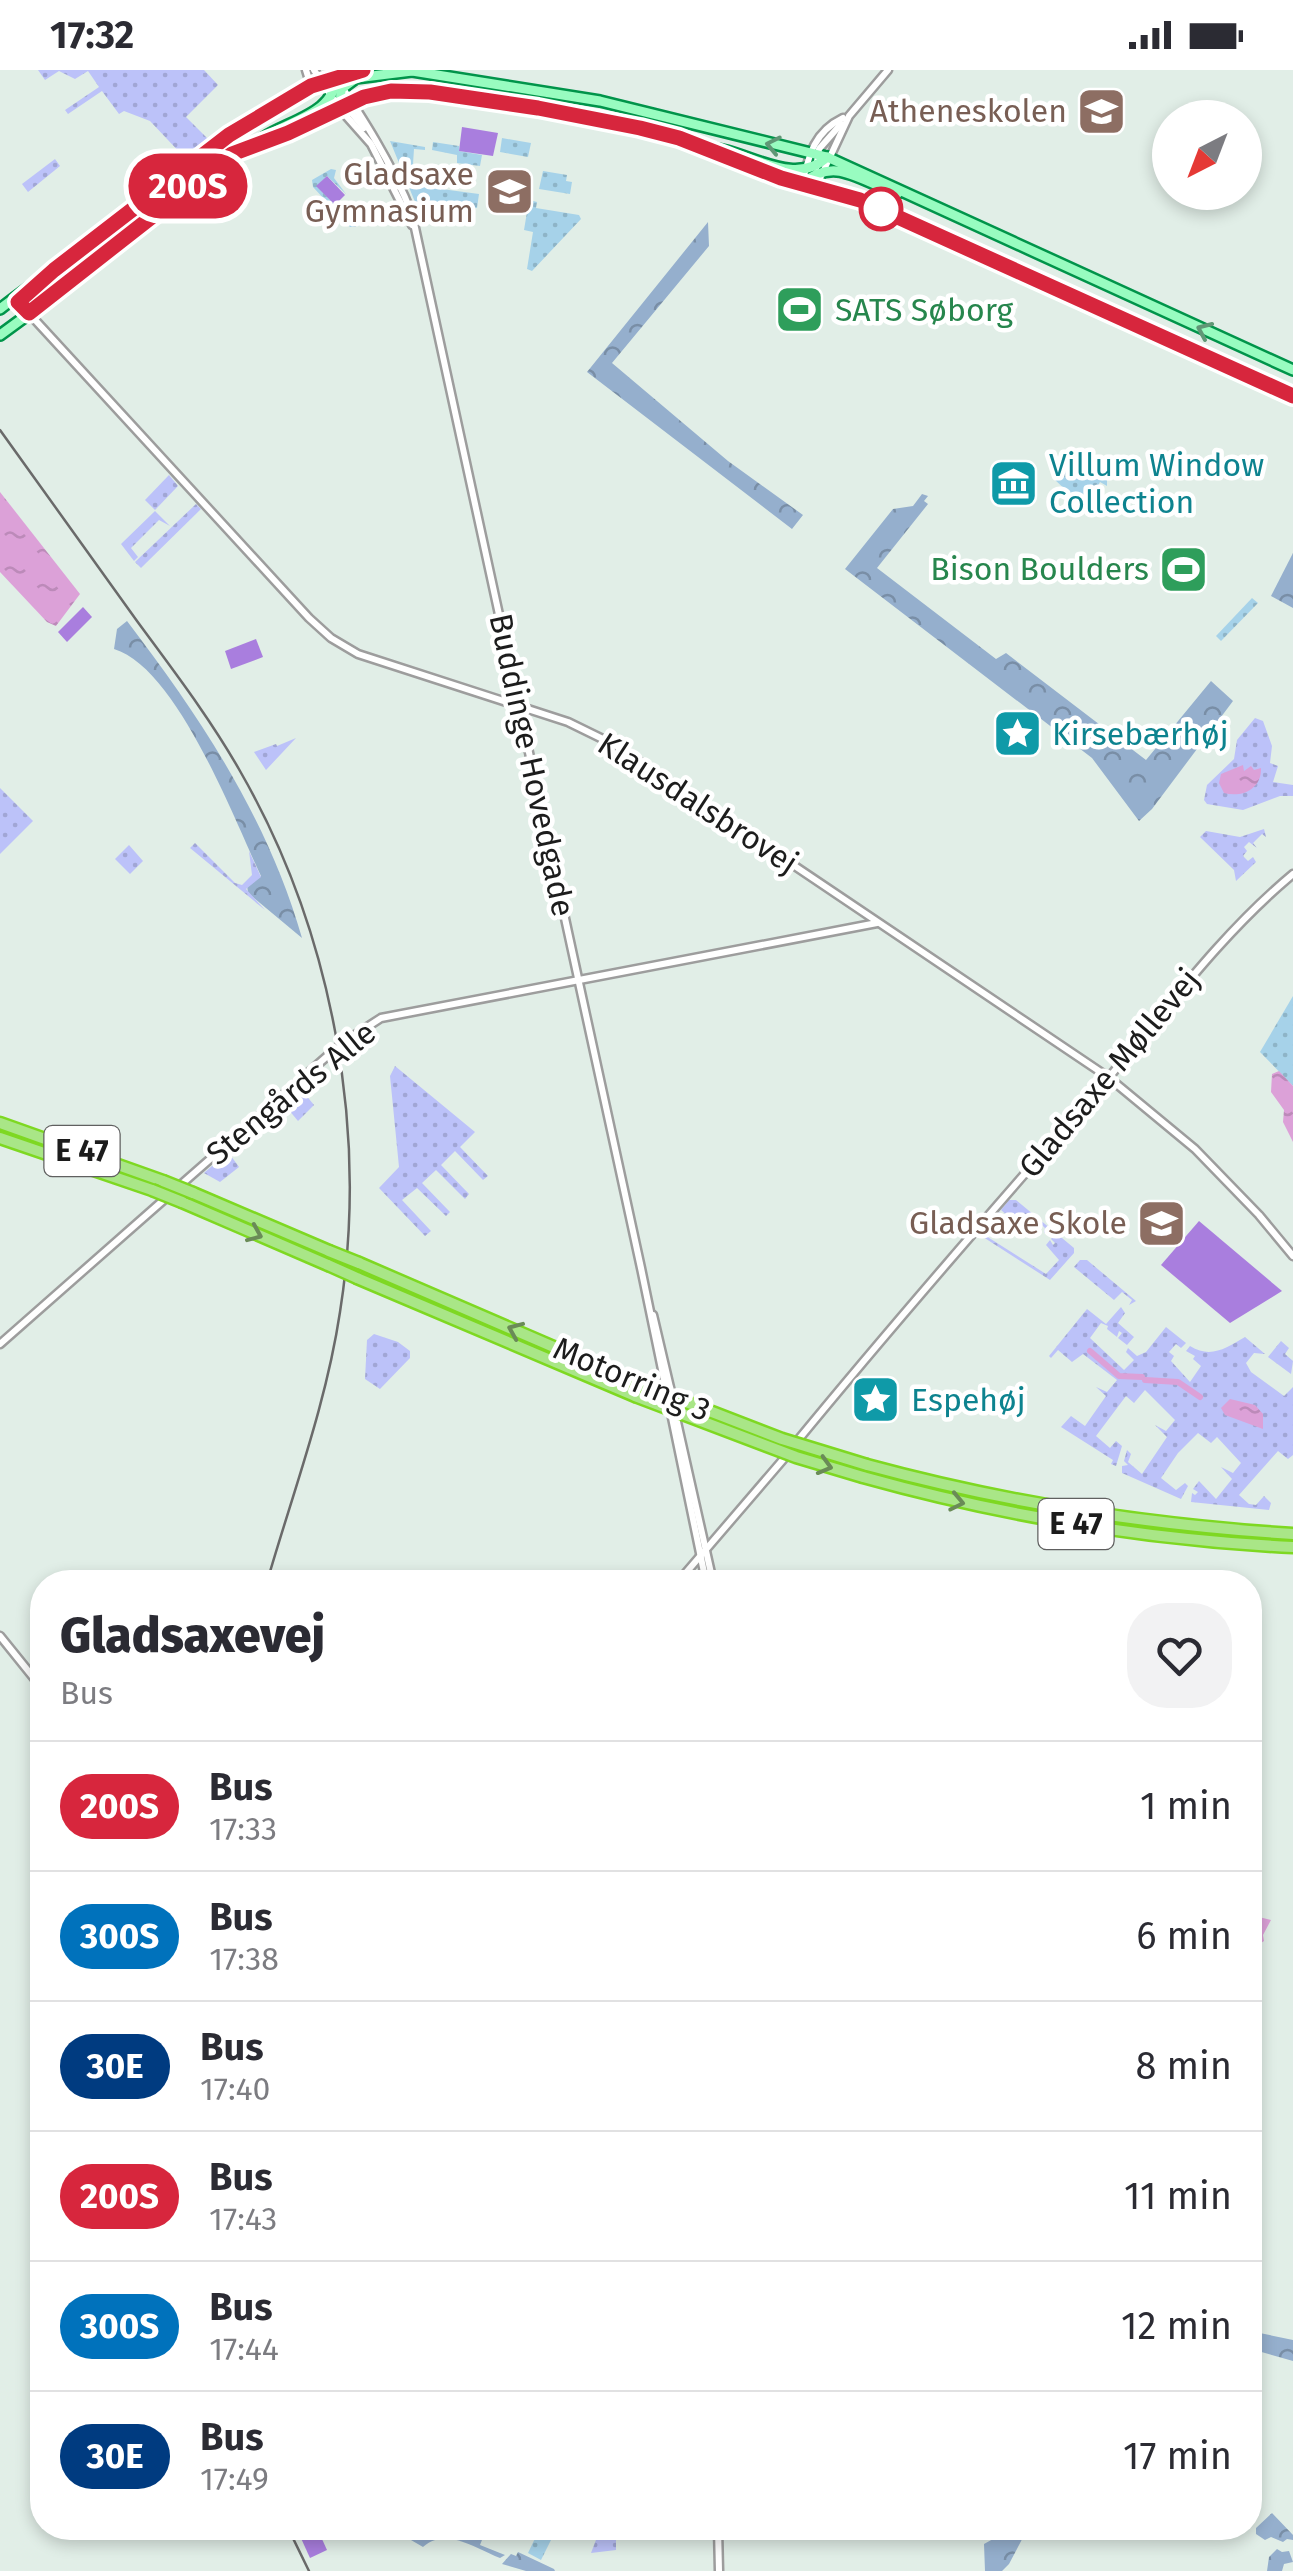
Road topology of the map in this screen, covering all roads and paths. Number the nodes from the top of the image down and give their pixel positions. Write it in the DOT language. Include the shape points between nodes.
graph roads {
  1 [pos="306,70"];
  2 [pos="364,70"];
  3 [pos="406,70"];
  4 [pos="888,70"];
  5 [pos="414,71"];
  6 [pos="321,78"];
  7 [pos="344,98"];
  8 [pos="848,116"];
  9 [pos="698,147"];
  10 [pos="818,155"];
  11 [pos="816,174"];
  12 [pos="916,198"];
  13 [pos="413,226"];
  14 [pos="16,299"];
  15 [pos="0,309"];
  16 [pos="29,313"];
  17 [pos="0,335"];
  18 [pos="1293,370"];
  19 [pos="1293,396"];
  20 [pos="518,705"];
  21 [pos="1293,874"];
  22 [pos="878,922"];
  23 [pos="579,979"];
  24 [pos="1108,1078"];
  25 [pos="0,1123"];
  26 [pos="0,1138"];
  27 [pos="1293,1256"];
  28 [pos="0,1344"];
  29 [pos="1293,1534"];
  30 [pos="1293,1547"];
  31 [pos="702,1552"];
  32 [pos="688,1570"];
  33 [pos="706,1570"];
  34 [pos="0,1636"];
  35 [pos="30,1673"];
  36 [pos="718,2540"];
  37 [pos="719,2571"];
  1 -- 6 [label="street"];
  2 -- 6 [label="main road"];
  3 -- 5 [label="main road"];
  4 -- 8 [label="street"];
  5 -- 7 [label="main road" via="356,78"];
  10 -- 5 [label="main road, one-way" via="600,101"];
  6 -- 7 [label="main road"];
  6 -- 7 [label="main road"];
  6 -- 14 [label="main road" via="229,135"];
  7 -- 9 [label="main road" via="442,93 612,121"];
  7 -- 13 [label="street, Buddinge Hovedgade"];
  7 -- 13 [label="street, Buddinge Hovedgade" via="384,152"];
  7 -- 16 [label="main road" via="224,159"];
  8 -- 10 [label="street"];
  8 -- 10 [label="street" via="829,125"];
  9 -- 11 [label="main road"];
  9 -- 11 [label="main road" via="802,184"];
  10 -- 11 [label="main road"];
  10 -- 11 [label="street"];
  10 -- 12 [label="main road"];
  11 -- 12 [label="main road" via="837,170"];
  11 -- 19 [label="main road" via="832,191"];
  18 -- 12 [label="main road, one-way"];
  13 -- 20 [label="street, Buddinge Hovedgade"];
  14 -- 15 [label="main road"];
  14 -- 16 [label="street, Klausdalsbrovej"];
  16 -- 17 [label="main road"];
  16 -- 20 [label="street, Klausdalsbrovej" via="331,638 358,654"];
  20 -- 22 [label="street, Klausdalsbrovej" via="615,745"];
  20 -- 23 [label="street, Buddinge Hovedgade"];
  21 -- 24 [label="street, Gladsaxe Møllevej" via="1207,957"];
  22 -- 23 [label="street, Stengårds Alle"];
  22 -- 24 [label="street, Klausdalsbrovej"];
  23 -- 28 [label="street, Stengårds Alle" via="395,1014 350,1036"];
  23 -- 31 [label="street, Buddinge Hovedgade"];
  24 -- 27 [label="street, Klausdalsbrovej" via="1190,1144"];
  24 -- 31 [label="street, Gladsaxe Møllevej"];
  29 -- 25 [label="highway, Motorring 3 / E 47, one-way, bridge" via="1195,1528 1012,1500 782,1439 193,1193"];
  26 -- 30 [label="highway, Motorring 3 / E 47, one-way, bridge" via="182,1202 635,1396 796,1457 1042,1519"];
  31 -- 32 [label="street, Gladsaxe Møllevej"];
  31 -- 33 [label="street, Buddinge Hovedgade"];
  34 -- 35 [label="street"];
  36 -- 37 [label="street"];
}
